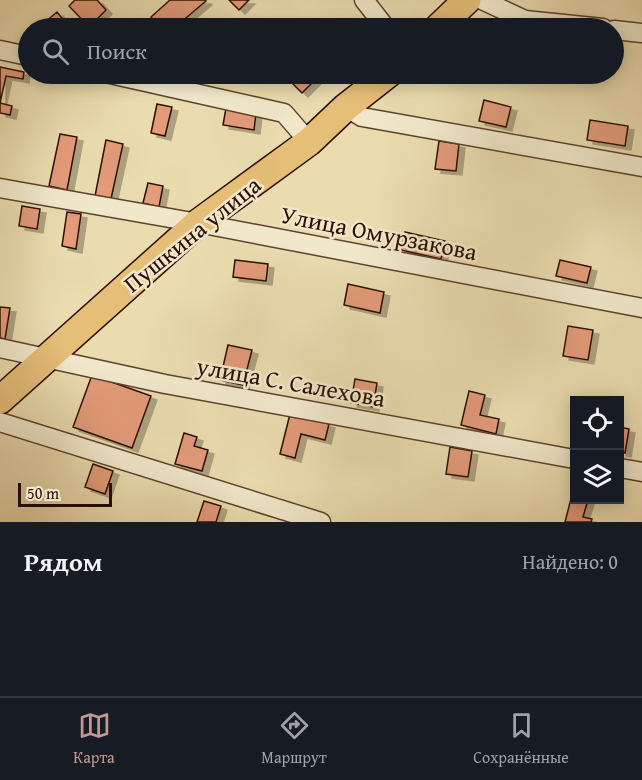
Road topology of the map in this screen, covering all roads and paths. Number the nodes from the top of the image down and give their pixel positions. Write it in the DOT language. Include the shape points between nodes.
graph roads {
  1 [pos="364,0"];
  2 [pos="467,0"];
  3 [pos="482,0"];
  4 [pos="378,18"];
  5 [pos="448,18"];
  6 [pos="521,18"];
  7 [pos="624,31"];
  8 [pos="642,33"];
  9 [pos="0,50"];
  10 [pos="18,54"];
  11 [pos="155,84"];
  12 [pos="375,84"];
  13 [pos="346,107"];
  14 [pos="309,142"];
  15 [pos="642,167"];
  16 [pos="0,188"];
  17 [pos="198,223"];
  18 [pos="642,308"];
  19 [pos="0,348"];
  20 [pos="47,357"];
  21 [pos="0,400"];
  22 [pos="0,422"];
  23 [pos="570,458"];
  24 [pos="624,469"];
  25 [pos="642,472"];
  26 [pos="321,522"];
  1 -- 4 [label="street"];
  2 -- 5 [label="highway"];
  3 -- 6 [label="street"];
  7 -- 8 [label="street"];
  9 -- 10 [label="street"];
  11 -- 14 [label="street" via="284,113"];
  12 -- 13 [label="highway, Пушкина улица"];
  13 -- 14 [label="highway, Пушкина улица"];
  13 -- 15 [label="street" via="362,117"];
  14 -- 17 [label="highway, Пушкина улица"];
  16 -- 17 [label="street, Улица Омурзакова"];
  17 -- 18 [label="street, Улица Омурзакова"];
  17 -- 20 [label="highway, Пушкина улица"];
  19 -- 20 [label="street, улица С. Салехова"];
  20 -- 21 [label="highway, Пушкина улица"];
  20 -- 23 [label="street, улица С. Салехова" via="165,384"];
  22 -- 26 [label="street"];
  24 -- 25 [label="street"];
}
